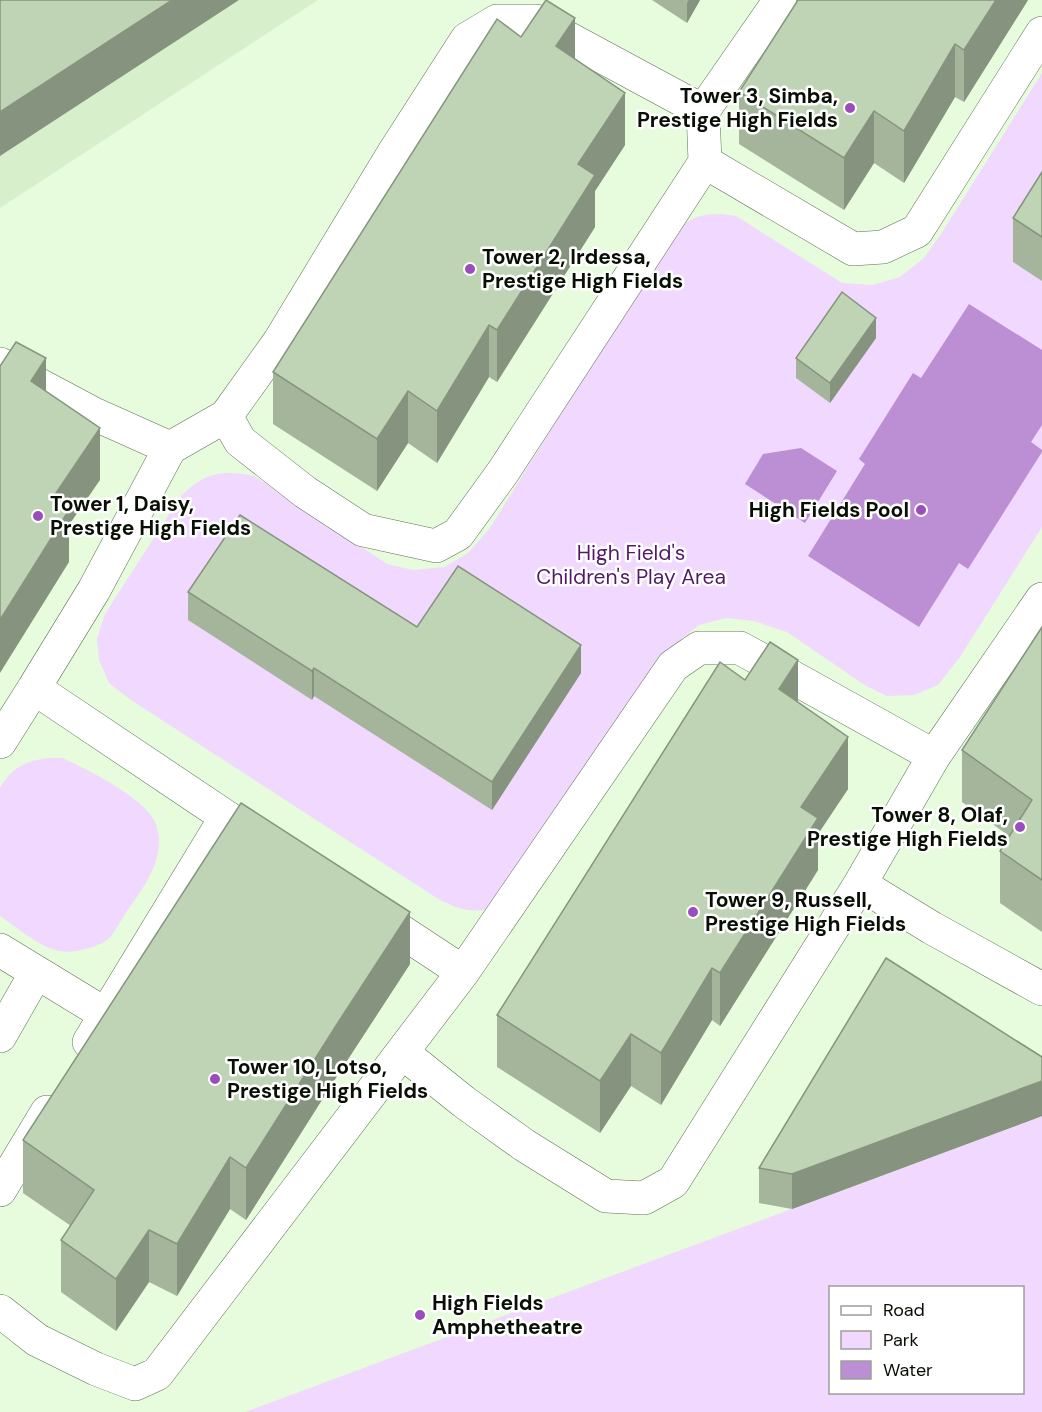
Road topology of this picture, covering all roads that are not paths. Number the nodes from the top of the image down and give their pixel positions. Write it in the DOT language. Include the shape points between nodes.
graph roads {
  1 [pos="780,0"];
  2 [pos="1042,33"];
  3 [pos="703,111"];
  4 [pos="705,162"];
  5 [pos="0,364"];
  6 [pos="226,416"];
  7 [pos="170,448"];
  8 [pos="1042,599"];
  9 [pos="34,688"];
  10 [pos="0,742"];
  11 [pos="934,756"];
  12 [pos="226,817"];
  13 [pos="295,862"];
  14 [pos="860,884"];
  15 [pos="345,894"];
  16 [pos="0,950"];
  17 [pos="463,972"];
  18 [pos="36,973"];
  19 [pos="1042,989"];
  20 [pos="105,1014"];
  21 [pos="0,1036"];
  22 [pos="403,1053"];
  23 [pos="0,1190"];
  24 [pos="0,1311"];
  1 -- 3 [label="street"];
  2 -- 4 [label="street" via="917,231 884,247 853,249"];
  3 -- 4 [label="street"];
  3 -- 6 [label="street" via="536,21 497,21 466,39 279,342"];
  4 -- 6 [label="street" via="503,472 458,534 436,546 363,530 305,492 240,441"];
  5 -- 7 [label="street" via="94,414"];
  6 -- 7 [label="street"];
  7 -- 9 [label="street" via="94,590"];
  8 -- 11 [label="street"];
  9 -- 10 [label="street"];
  9 -- 12 [label="street"];
  11 -- 14 [label="street"];
  11 -- 17 [label="street" via="740,648 699,648 673,666"];
  12 -- 13 [label="street"];
  12 -- 20 [label="street"];
  14 -- 19 [label="street"];
  14 -- 22 [label="street" via="673,1182 644,1198 606,1196 524,1145"];
  15 -- 17 [label="street"];
  16 -- 18 [label="street"];
  17 -- 22 [label="street"];
  18 -- 20 [label="street"];
  18 -- 21 [label="street"];
  20 -- 23 [label="street"];
  22 -- 24 [label="street" via="157,1374 135,1384 96,1369 37,1340"];
}
